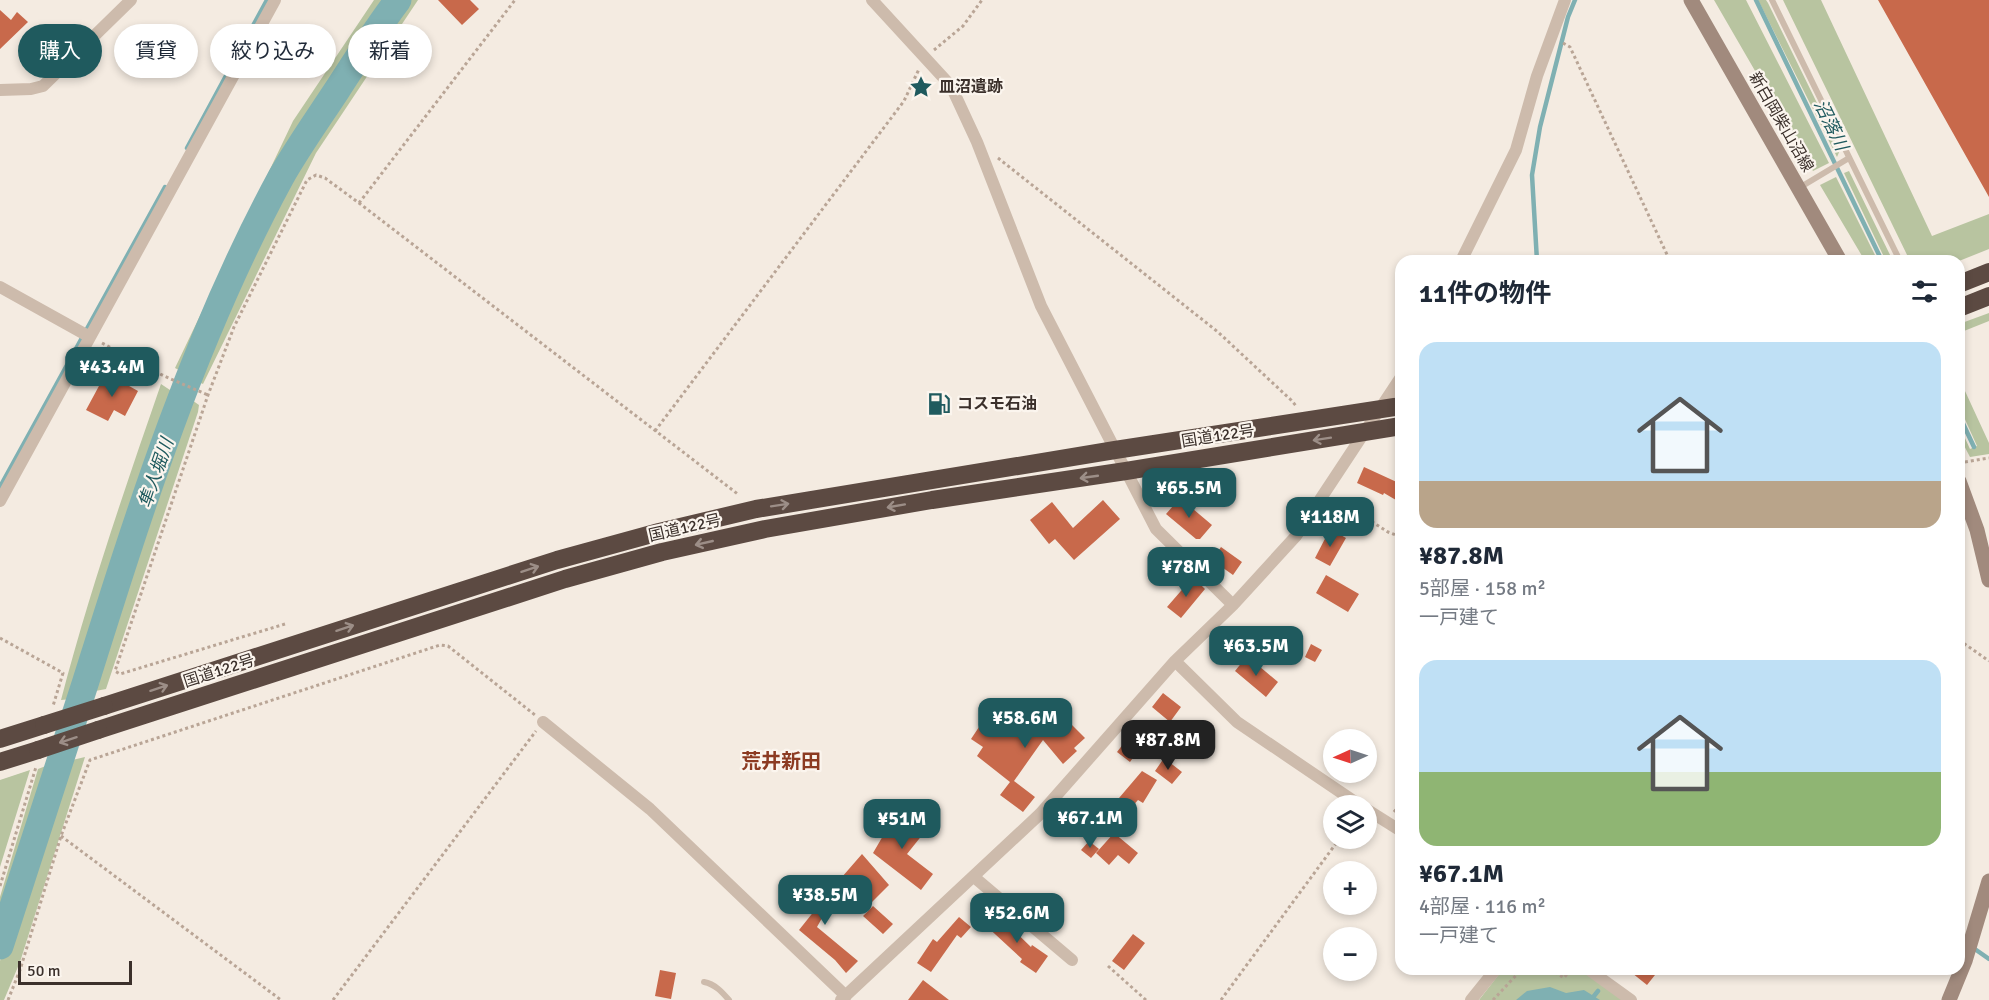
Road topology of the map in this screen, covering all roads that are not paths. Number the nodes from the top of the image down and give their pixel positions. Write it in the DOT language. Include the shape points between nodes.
graph roads {
  1 [pos="130,0"];
  2 [pos="275,0"];
  3 [pos="872,0"];
  4 [pos="1565,0"];
  5 [pos="1691,0"];
  6 [pos="1772,0"];
  7 [pos="0,90"];
  8 [pos="1846,160"];
  9 [pos="1798,188"];
  10 [pos="1464,255"];
  11 [pos="1837,255"];
  12 [pos="1897,255"];
  13 [pos="1989,272"];
  14 [pos="1965,282"];
  15 [pos="0,287"];
  16 [pos="1989,296"];
  17 [pos="1965,306"];
  18 [pos="90,337"];
  19 [pos="1395,387"];
  20 [pos="1395,407"];
  21 [pos="1381,409"];
  22 [pos="1395,427"];
  23 [pos="1365,432"];
  24 [pos="1114,450"];
  25 [pos="1126,471"];
  26 [pos="1965,497"];
  27 [pos="0,501"];
  28 [pos="1989,580"];
  29 [pos="1233,605"];
  30 [pos="1175,661"];
  31 [pos="543,722"];
  32 [pos="0,739"];
  33 [pos="0,762"];
  34 [pos="1345,795"];
  35 [pos="1377,816"];
  36 [pos="1395,827"];
  37 [pos="974,877"];
  38 [pos="1989,881"];
  39 [pos="1072,960"];
  40 [pos="1965,961"];
  41 [pos="1491,975"];
  42 [pos="1596,975"];
  43 [pos="1959,975"];
  44 [pos="704,982"];
  45 [pos="843,998"];
  46 [pos="729,1000"];
  47 [pos="1471,1000"];
  48 [pos="1631,1000"];
  49 [pos="1948,1000"];
  1 -- 7 [label="street" via="43,86"];
  2 -- 18 [label="street"];
  3 -- 24 [label="street" via="951,86 1041,306"];
  4 -- 10 [label="street" via="1537,76 1516,150"];
  5 -- 9 [label="street, 新白岡柴山沼線"];
  6 -- 8 [label="lane"];
  8 -- 9 [label="lane"];
  8 -- 12 [label="lane"];
  9 -- 11 [label="street, 新白岡柴山沼線"];
  13 -- 14 [label="highway"];
  15 -- 18 [label="street"];
  16 -- 17 [label="highway"];
  18 -- 27 [label="street"];
  19 -- 21 [label="street"];
  20 -- 21 [label="highway, 国道122号"];
  21 -- 23 [label="street"];
  21 -- 24 [label="highway, 国道122号"];
  22 -- 23 [label="highway, 国道122号"];
  23 -- 25 [label="highway, 国道122号, one-way"];
  23 -- 29 [label="street" via="1296,536"];
  24 -- 25 [label="street"];
  32 -- 24 [label="highway, 国道122号, one-way, bridge" via="557,560 659,532 756,509"];
  25 -- 29 [label="street" via="1156,529"];
  25 -- 33 [label="highway, 国道122号, one-way, bridge" via="765,529 662,552 565,579"];
  26 -- 28 [label="street"];
  29 -- 30 [label="street"];
  30 -- 34 [label="street" via="1237,722"];
  30 -- 37 [label="street" via="1040,814"];
  31 -- 45 [label="street" via="650,809"];
  35 -- 36 [label="street"];
  37 -- 39 [label="street"];
  37 -- 45 [label="street"];
  38 -- 40 [label="street"];
  41 -- 47 [label="street"];
  42 -- 48 [label="street"];
  43 -- 49 [label="street"];
  44 -- 46 [label="lane" via="717,987"];
}
